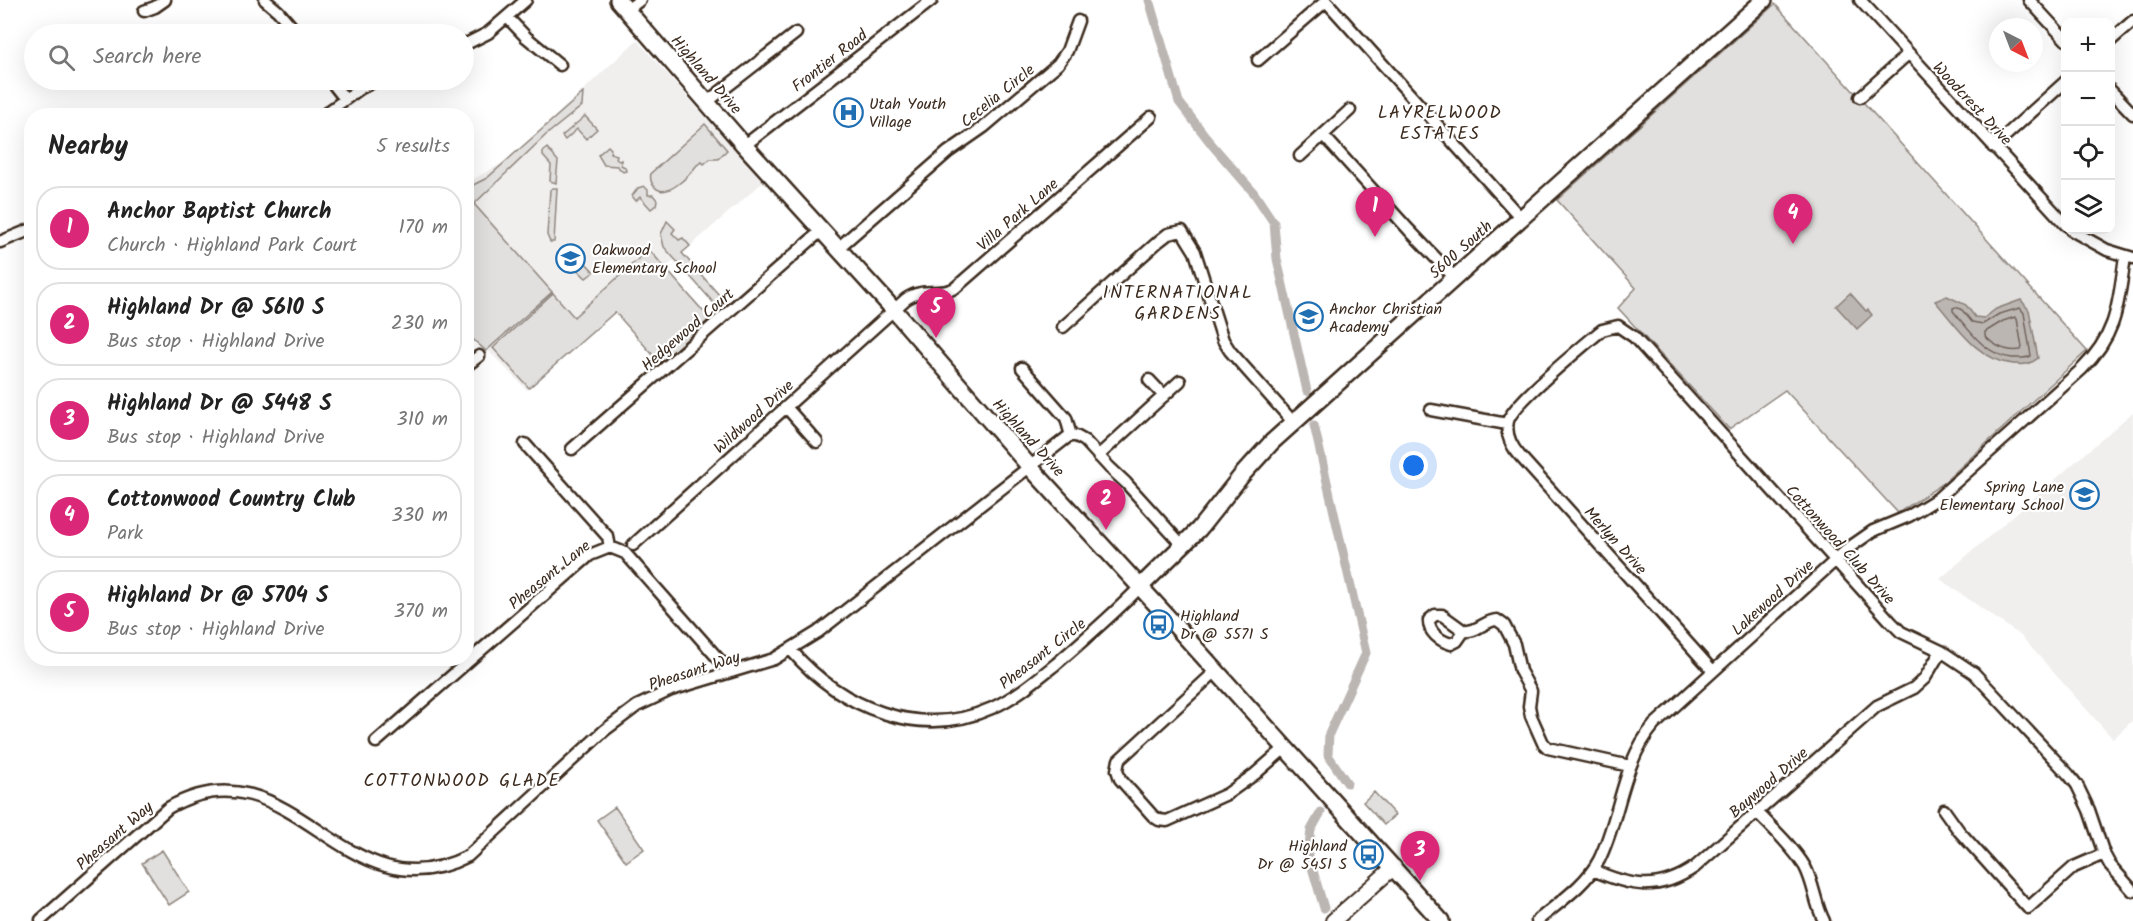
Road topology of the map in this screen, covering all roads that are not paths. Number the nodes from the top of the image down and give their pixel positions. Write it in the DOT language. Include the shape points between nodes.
graph roads {
  1 [pos="165,0"];
  2 [pos="265,0"];
  3 [pos="526,0"];
  4 [pos="640,0"];
  5 [pos="932,0"];
  6 [pos="1764,0"];
  7 [pos="1860,0"];
  8 [pos="2030,0"];
  9 [pos="1325,1"];
  10 [pos="623,5"];
  11 [pos="144,11"];
  12 [pos="507,17"];
  13 [pos="1077,21"];
  14 [pos="2133,21"];
  15 [pos="289,24"];
  16 [pos="796,33"];
  17 [pos="2061,34"];
  18 [pos="2115,37"];
  19 [pos="474,40"];
  20 [pos="1908,54"];
  21 [pos="1258,60"];
  22 [pos="560,65"];
  23 [pos="2061,86"];
  24 [pos="338,90"];
  25 [pos="360,90"];
  26 [pos="2115,95"];
  27 [pos="1860,98"];
  28 [pos="345,99"];
  29 [pos="707,102"];
  30 [pos="333,108"];
  31 [pos="1350,110"];
  32 [pos="2133,114"];
  33 [pos="1150,117"];
  34 [pos="1323,135"];
  35 [pos="745,146"];
  36 [pos="1993,147"];
  37 [pos="1300,156"];
  38 [pos="1521,218"];
  39 [pos="2061,220"];
  40 [pos="821,231"];
  41 [pos="24,232"];
  42 [pos="2078,234"];
  43 [pos="0,242"];
  44 [pos="837,249"];
  45 [pos="2129,257"];
  46 [pos="1455,278"];
  47 [pos="894,310"];
  48 [pos="1063,327"];
  49 [pos="479,356"];
  50 [pos="474,360"];
  51 [pos="1022,368"];
  52 [pos="1149,380"];
  53 [pos="1180,381"];
  54 [pos="1164,396"];
  55 [pos="786,407"];
  56 [pos="1431,410"];
  57 [pos="1294,423"];
  58 [pos="1507,424"];
  59 [pos="1071,436"];
  60 [pos="817,442"];
  61 [pos="525,444"];
  62 [pos="572,449"];
  63 [pos="1098,456"];
  64 [pos="1030,467"];
  65 [pos="633,544"];
  66 [pos="1183,546"];
  67 [pos="610,547"];
  68 [pos="1835,560"];
  69 [pos="1140,586"];
  70 [pos="1464,631"];
  71 [pos="791,650"];
  72 [pos="1941,651"];
  73 [pos="474,656"];
  74 [pos="463,666"];
  75 [pos="1712,670"];
  76 [pos="1216,671"];
  77 [pos="730,672"];
  78 [pos="376,742"];
  79 [pos="1286,748"];
  80 [pos="1629,766"];
  81 [pos="1944,810"];
  82 [pos="1757,812"];
  83 [pos="331,851"];
  84 [pos="2104,854"];
  85 [pos="1394,867"];
  86 [pos="1593,870"];
  87 [pos="421,881"];
  88 [pos="2133,891"];
  89 [pos="41,920"];
  90 [pos="1333,921"];
  91 [pos="1441,921"];
  92 [pos="1538,921"];
  93 [pos="1824,921"];
  1 -- 11 [label="street"];
  2 -- 15 [label="street"];
  3 -- 12 [label="street"];
  4 -- 10 [label="street"];
  5 -- 35 [label="street, Frontier Road"];
  6 -- 38 [label="main road, 5600 South"];
  7 -- 20 [label="street, Woodcrest Drive"];
  8 -- 17 [label="street"];
  9 -- 21 [label="street"];
  9 -- 38 [label="street"];
  10 -- 29 [label="main road, Highland Drive"];
  12 -- 19 [label="street"];
  12 -- 22 [label="street"];
  13 -- 44 [label="street, Cecelia Circle" via="1058,64 984,128 948,152"];
  14 -- 18 [label="street"];
  16 -- 29 [label="street"];
  20 -- 27 [label="street"];
  20 -- 36 [label="street, Woodcrest Drive"];
  23 -- 36 [label="street"];
  24 -- 28 [label="street"];
  25 -- 28 [label="street"];
  26 -- 32 [label="street"];
  28 -- 30 [label="street"];
  29 -- 35 [label="main road, Highland Drive"];
  31 -- 34 [label="street"];
  33 -- 47 [label="street, Villa Park Lane" via="955,288 915,293"];
  34 -- 37 [label="street"];
  34 -- 46 [label="street"];
  35 -- 40 [label="main road, Highland Drive"];
  36 -- 39 [label="street, Woodcrest Drive"];
  38 -- 46 [label="main road, 5600 South"];
  40 -- 44 [label="main road, Highland Drive"];
  40 -- 62 [label="street, Hedgewood Court"];
  41 -- 43 [label="street"];
  42 -- 45 [label="street"];
  44 -- 47 [label="main road, Highland Drive"];
  45 -- 68 [label="street, Lakewood Drive" via="2116,316 2090,361 1937,499 1865,536"];
  46 -- 57 [label="main road, 5600 South"];
  47 -- 55 [label="street, Wildwood Drive"];
  47 -- 64 [label="main road, Highland Drive"];
  48 -- 57 [label="street" via="1159,241 1182,231 1195,252 1223,340"];
  49 -- 50 [label="street"];
  51 -- 59 [label="street" via="1066,418"];
  52 -- 54 [label="street"];
  53 -- 54 [label="street"];
  54 -- 63 [label="street"];
  55 -- 60 [label="street"];
  55 -- 65 [label="street, Wildwood Drive"];
  56 -- 58 [label="street"];
  57 -- 66 [label="main road, 5600 South" via="1253,461"];
  58 -- 68 [label="street, Cottonwood Club Drive" via="1516,406 1590,340 1602,330 1618,326 1634,337"];
  58 -- 75 [label="street, Merlyn Drive" via="1513,448"];
  59 -- 63 [label="street" via="1083,439"];
  59 -- 64 [label="street, Pheasant Way"];
  61 -- 67 [label="street" via="608,537"];
  63 -- 66 [label="street"];
  64 -- 69 [label="main road, Highland Drive"];
  64 -- 71 [label="street, Pheasant Way"];
  66 -- 69 [label="main road, 5600 South"];
  67 -- 73 [label="street, Pheasant Lane" via="590,555"];
  67 -- 77 [label="street, Pheasant Lane" via="625,553"];
  68 -- 72 [label="street, Cottonwood Club Drive" via="1901,632"];
  68 -- 75 [label="street, Lakewood Drive"];
  69 -- 71 [label="street, Pheasant Circle" via="1109,618 1020,692 982,712 950,719 904,718 862,706 819,678"];
  69 -- 76 [label="main road, Highland Drive"];
  70 -- 80 [label="street" via="1494,619 1506,627 1529,686 1531,716 1548,748"];
  71 -- 77 [label="street, Pheasant Way" via="765,663"];
  72 -- 82 [label="street, Baywood Drive" via="1914,688 1877,706"];
  72 -- 84 [label="street, Cottonwood Club Drive" via="1984,682 2073,780 2089,810"];
  74 -- 78 [label="street, Pheasant Lane"];
  75 -- 80 [label="street, Lakewood Drive" via="1654,725"];
  76 -- 79 [label="main road, Highland Drive"];
  76 -- 79 [label="street" via="1119,760 1118,776 1151,814 1160,820 1171,820 1219,799"];
  77 -- 87 [label="street, Pheasant Way" via="666,692 627,712 468,856"];
  79 -- 85 [label="main road, Highland Drive"];
  80 -- 86 [label="street, Lakewood Drive"];
  81 -- 84 [label="street" via="2028,908 2074,867"];
  82 -- 86 [label="street, Baywood Drive" via="1695,867 1667,882 1630,883"];
  82 -- 93 [label="street" via="1805,867"];
  83 -- 89 [label="street, Pheasant Way" via="256,801 230,795 191,798 163,811"];
  84 -- 88 [label="street, Cottonwood Club Drive"];
  85 -- 90 [label="street"];
  85 -- 91 [label="main road, Highland Drive"];
  86 -- 92 [label="street, Lakewood Drive"];
}
